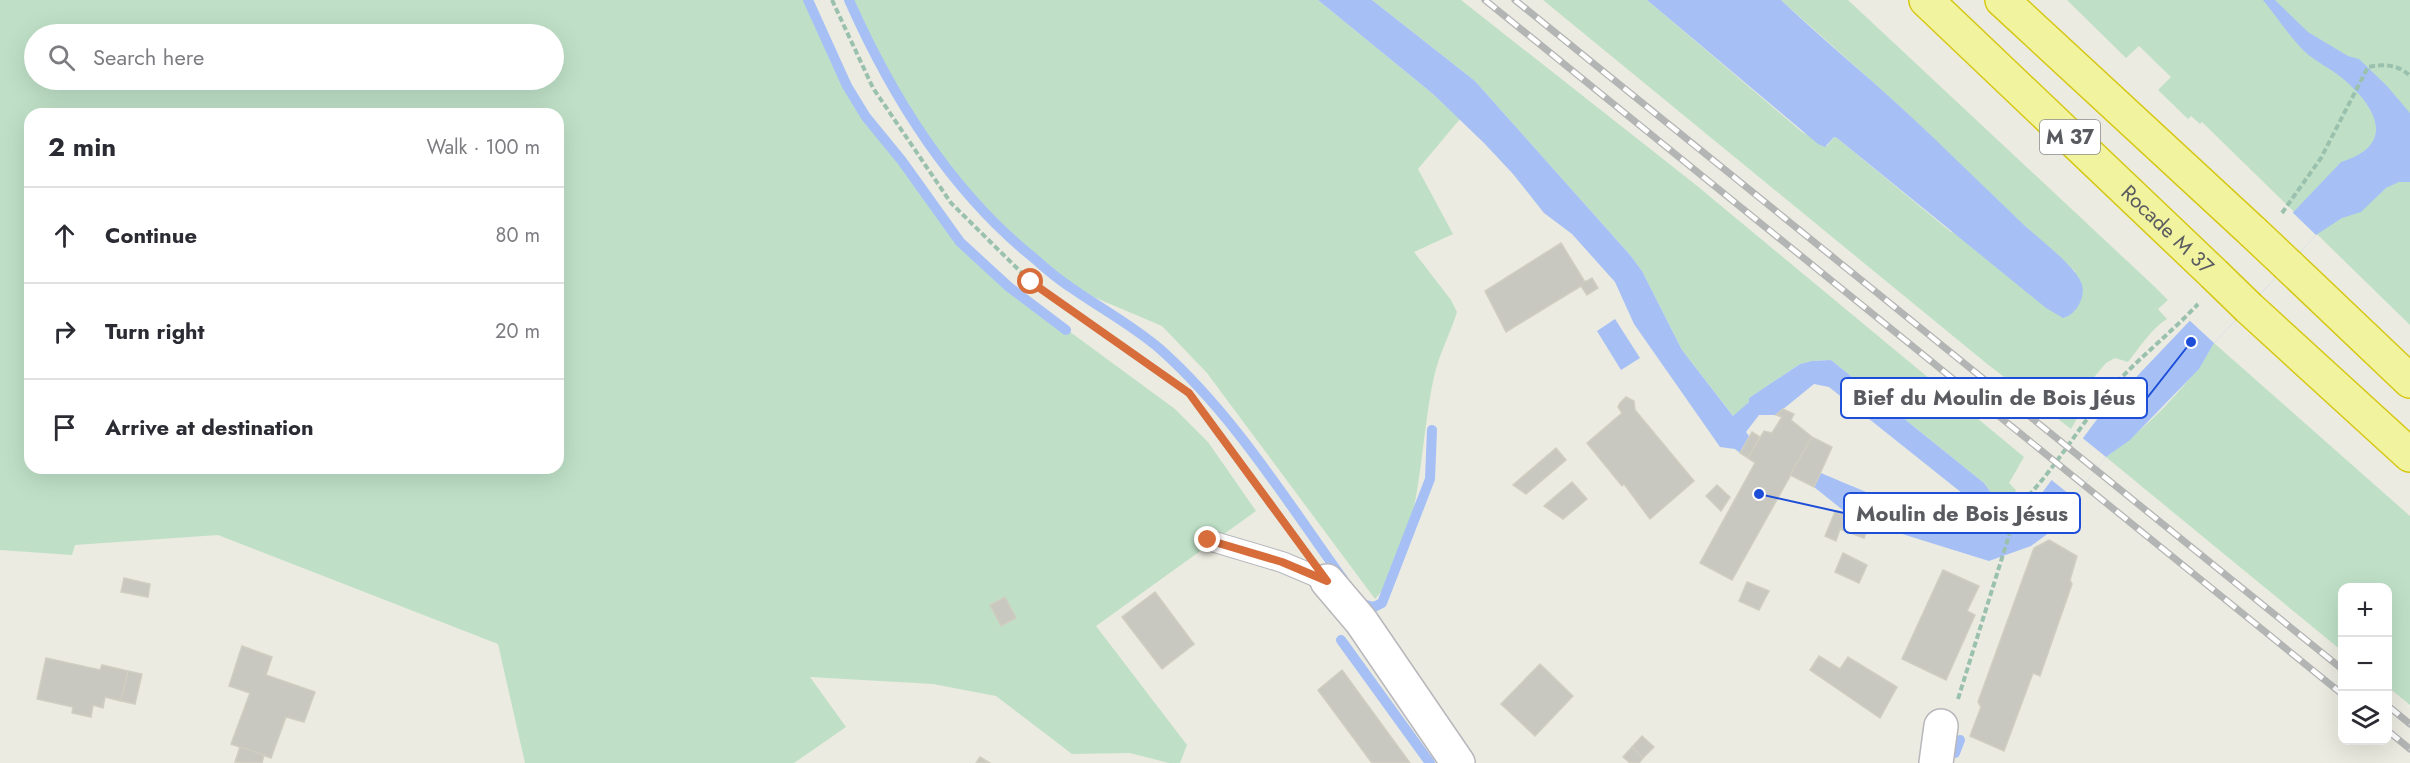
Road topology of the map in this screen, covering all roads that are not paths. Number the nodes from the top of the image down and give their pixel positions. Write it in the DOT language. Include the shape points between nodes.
graph roads {
  1 [pos="1926,0"];
  2 [pos="2002,0"];
  3 [pos="2410,381"];
  4 [pos="2410,455"];
  5 [pos="1208,540"];
  6 [pos="1327,581"];
  7 [pos="1941,726"];
  8 [pos="1458,763"];
  9 [pos="1936,763"];
  1 -- 4 [label="highway, Rocade M 37 / M 37, bridge" via="2208,287 2248,308"];
  2 -- 3 [label="highway, M 37, bridge"];
  5 -- 6 [label="lane" via="1282,562"];
  6 -- 8 [label="street" via="1361,621"];
  7 -- 9 [label="street"];
}
